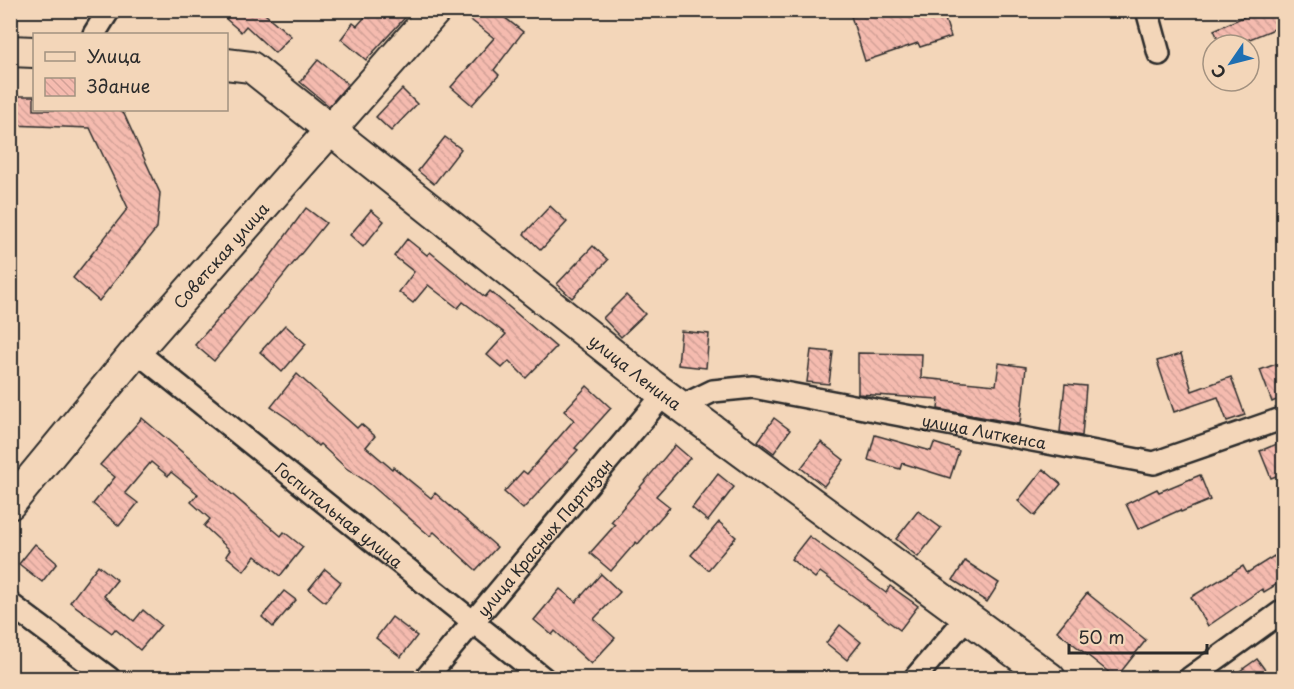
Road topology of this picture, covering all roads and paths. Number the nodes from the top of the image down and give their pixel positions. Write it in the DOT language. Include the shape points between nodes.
graph roads {
  1 [pos="109,10"];
  2 [pos="436,10"];
  3 [pos="1148,10"];
  4 [pos="95,33"];
  5 [pos="10,51"];
  6 [pos="33,52"];
  7 [pos="1159,54"];
  8 [pos="228,64"];
  9 [pos="331,130"];
  10 [pos="136,351"];
  11 [pos="673,400"];
  12 [pos="1284,418"];
  13 [pos="10,504"];
  14 [pos="10,604"];
  15 [pos="1284,610"];
  16 [pos="968,616"];
  17 [pos="473,622"];
  18 [pos="109,678"];
  19 [pos="426,678"];
  20 [pos="543,678"];
  21 [pos="915,678"];
  22 [pos="1050,678"];
  23 [pos="1190,678"];
  1 -- 4 [label="street"];
  2 -- 9 [label="street, Советская улица"];
  3 -- 7 [label="street"];
  5 -- 6 [label="street"];
  8 -- 9 [label="street, улица Ленина" via="251,67"];
  9 -- 10 [label="street, Советская улица"];
  9 -- 11 [label="street, улица Ленина"];
  10 -- 13 [label="street, Советская улица"];
  10 -- 17 [label="street, Госпитальная улица"];
  11 -- 12 [label="street, улица Литкенса" via="753,387 1154,463"];
  11 -- 16 [label="street, улица Ленина"];
  11 -- 17 [label="street, улица Красных Партизан"];
  14 -- 18 [label="street"];
  15 -- 23 [label="street"];
  16 -- 21 [label="street"];
  16 -- 22 [label="street, улица Ленина"];
  17 -- 19 [label="street, улица Красных Партизан"];
  17 -- 20 [label="street, Госпитальная улица"];
}
